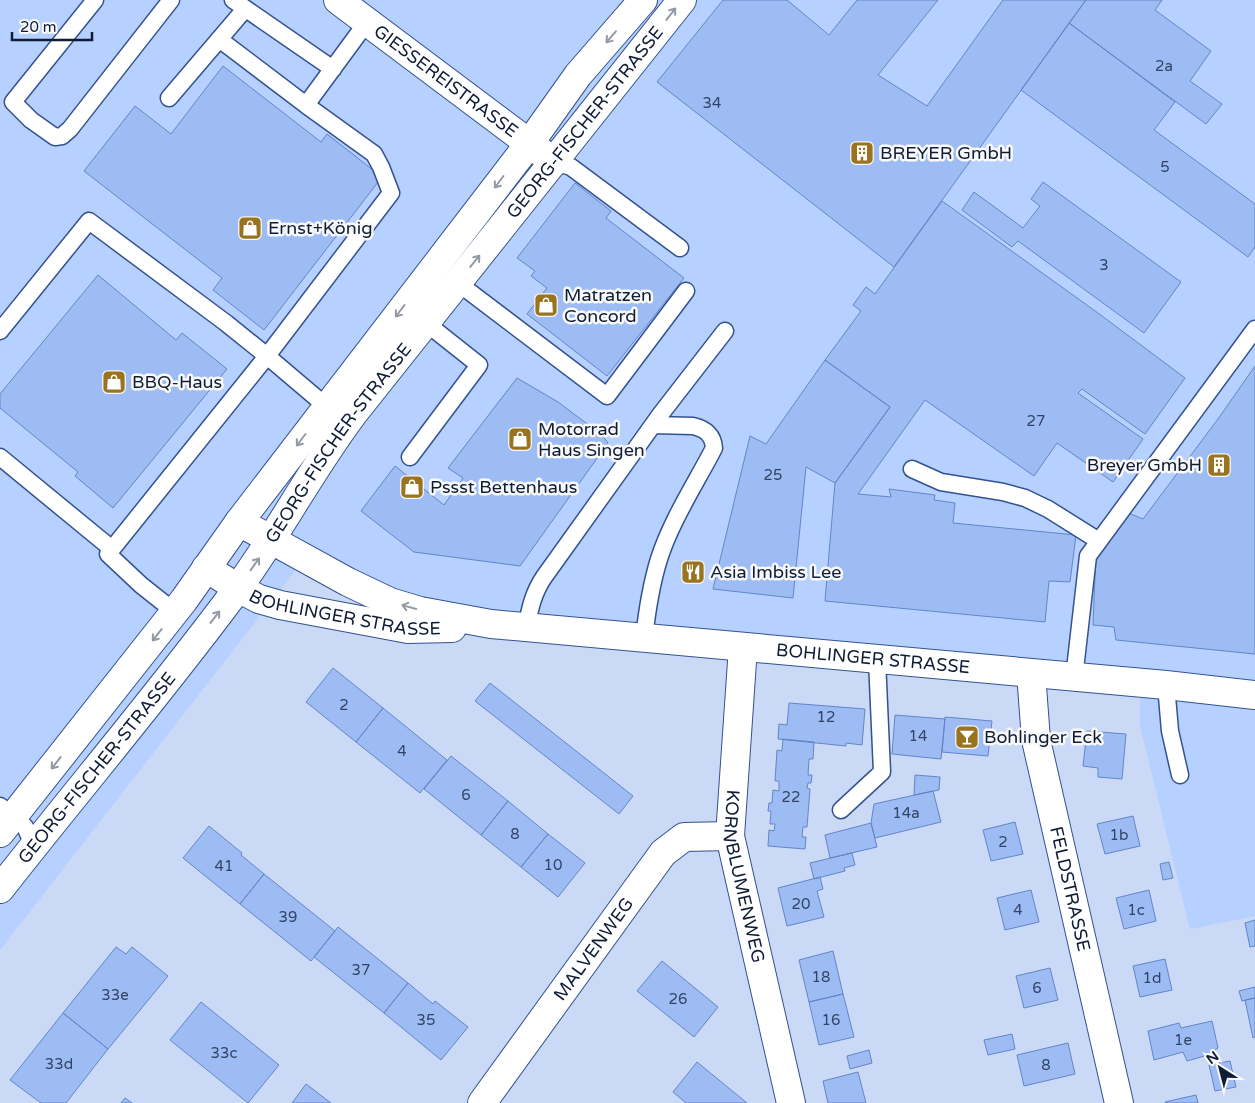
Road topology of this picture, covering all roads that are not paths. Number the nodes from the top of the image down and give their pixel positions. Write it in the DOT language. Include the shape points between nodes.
graph roads {
  1 [pos="95,0"];
  2 [pos="171,0"];
  3 [pos="338,0"];
  4 [pos="643,0"];
  5 [pos="682,0"];
  6 [pos="239,4"];
  7 [pos="368,22"];
  8 [pos="219,39"];
  9 [pos="333,68"];
  10 [pos="7,98"];
  11 [pos="169,98"];
  12 [pos="306,105"];
  13 [pos="529,144"];
  14 [pos="554,162"];
  15 [pos="680,248"];
  16 [pos="458,283"];
  17 [pos="686,290"];
  18 [pos="426,323"];
  19 [pos="1255,329"];
  20 [pos="0,331"];
  21 [pos="725,331"];
  22 [pos="267,356"];
  23 [pos="337,415"];
  24 [pos="653,425"];
  25 [pos="0,457"];
  26 [pos="410,457"];
  27 [pos="912,469"];
  28 [pos="239,522"];
  29 [pos="271,540"];
  30 [pos="1098,541"];
  31 [pos="112,549"];
  32 [pos="206,568"];
  33 [pos="238,588"];
  34 [pos="175,612"];
  35 [pos="491,624"];
  36 [pos="526,628"];
  37 [pos="644,638"];
  38 [pos="743,648"];
  39 [pos="877,660"];
  40 [pos="1031,673"];
  41 [pos="1074,678"];
  42 [pos="1166,685"];
  43 [pos="1255,695"];
  44 [pos="1180,775"];
  45 [pos="841,810"];
  46 [pos="5,819"];
  47 [pos="730,836"];
  48 [pos="34,846"];
  49 [pos="0,889"];
  50 [pos="482,1103"];
  51 [pos="791,1103"];
  52 [pos="1120,1103"];
  1 -- 10 [label="lane"];
  2 -- 10 [label="lane" via="62,136 55,137"];
  3 -- 7 [label="street, GIESSEREISTRASSE"];
  4 -- 13 [label="street, GEORG-FISCHER-STRASSE, one-way" via="578,75"];
  14 -- 5 [label="street, GEORG-FISCHER-STRASSE, one-way"];
  6 -- 8 [label="lane"];
  6 -- 9 [label="lane"];
  7 -- 9 [label="lane"];
  7 -- 13 [label="street, GIESSEREISTRASSE"];
  8 -- 11 [label="lane"];
  8 -- 12 [label="lane"];
  9 -- 12 [label="lane"];
  12 -- 22 [label="lane" via="374,154 391,193"];
  13 -- 14 [label="street, GIESSEREISTRASSE"];
  13 -- 23 [label="street, GEORG-FISCHER-STRASSE, one-way"];
  14 -- 15 [label="lane" via="570,168"];
  16 -- 14 [label="street, GEORG-FISCHER-STRASSE, one-way"];
  16 -- 17 [label="lane" via="607,396"];
  16 -- 18 [label="street, GEORG-FISCHER-STRASSE"];
  18 -- 23 [label="street, GEORG-FISCHER-STRASSE"];
  18 -- 26 [label="lane" via="480,365"];
  19 -- 30 [label="lane"];
  20 -- 22 [label="lane" via="89,221"];
  21 -- 24 [label="lane"];
  22 -- 23 [label="lane"];
  22 -- 31 [label="lane"];
  23 -- 28 [label="street, GEORG-FISCHER-STRASSE, one-way"];
  23 -- 29 [label="street, GEORG-FISCHER-STRASSE" via="325,453"];
  24 -- 36 [label="lane" via="537,587"];
  24 -- 37 [label="lane" via="699,427 714,439 714,448 659,558 649,597"];
  25 -- 31 [label="lane"];
  27 -- 30 [label="lane" via="941,482 1025,498"];
  28 -- 29 [label="street, BOHLINGER STRASSE"];
  28 -- 32 [label="street, GEORG-FISCHER-STRASSE"];
  33 -- 29 [label="street, GEORG-FISCHER-STRASSE, one-way"];
  35 -- 29 [label="street, BOHLINGER STRASSE, one-way" via="390,602"];
  30 -- 41 [label="lane" via="1088,556"];
  31 -- 34 [label="lane" via="108,554"];
  32 -- 33 [label="street, BOHLINGER STRASSE"];
  32 -- 34 [label="street, GEORG-FISCHER-STRASSE"];
  33 -- 35 [label="street, BOHLINGER STRASSE" via="280,605 408,629"];
  48 -- 33 [label="street, GEORG-FISCHER-STRASSE, one-way"];
  34 -- 46 [label="street, GEORG-FISCHER-STRASSE, one-way"];
  35 -- 36 [label="street, BOHLINGER STRASSE"];
  36 -- 37 [label="street, BOHLINGER STRASSE"];
  37 -- 38 [label="street, BOHLINGER STRASSE"];
  38 -- 39 [label="street, BOHLINGER STRASSE"];
  38 -- 47 [label="street, KORNBLUMENWEG"];
  39 -- 40 [label="street, BOHLINGER STRASSE"];
  39 -- 45 [label="lane" via="882,772"];
  40 -- 41 [label="street, BOHLINGER STRASSE"];
  40 -- 52 [label="street, FELDSTRASSE" via="1036,740"];
  41 -- 42 [label="street, BOHLINGER STRASSE"];
  42 -- 43 [label="street, BOHLINGER STRASSE"];
  42 -- 44 [label="lane" via="1170,731"];
  46 -- 48 [label="lane" via="25,827"];
  47 -- 50 [label="street, MALVENWEG" via="684,837 663,853"];
  47 -- 51 [label="street, KORNBLUMENWEG"];
  48 -- 49 [label="street, GEORG-FISCHER-STRASSE"];
}
